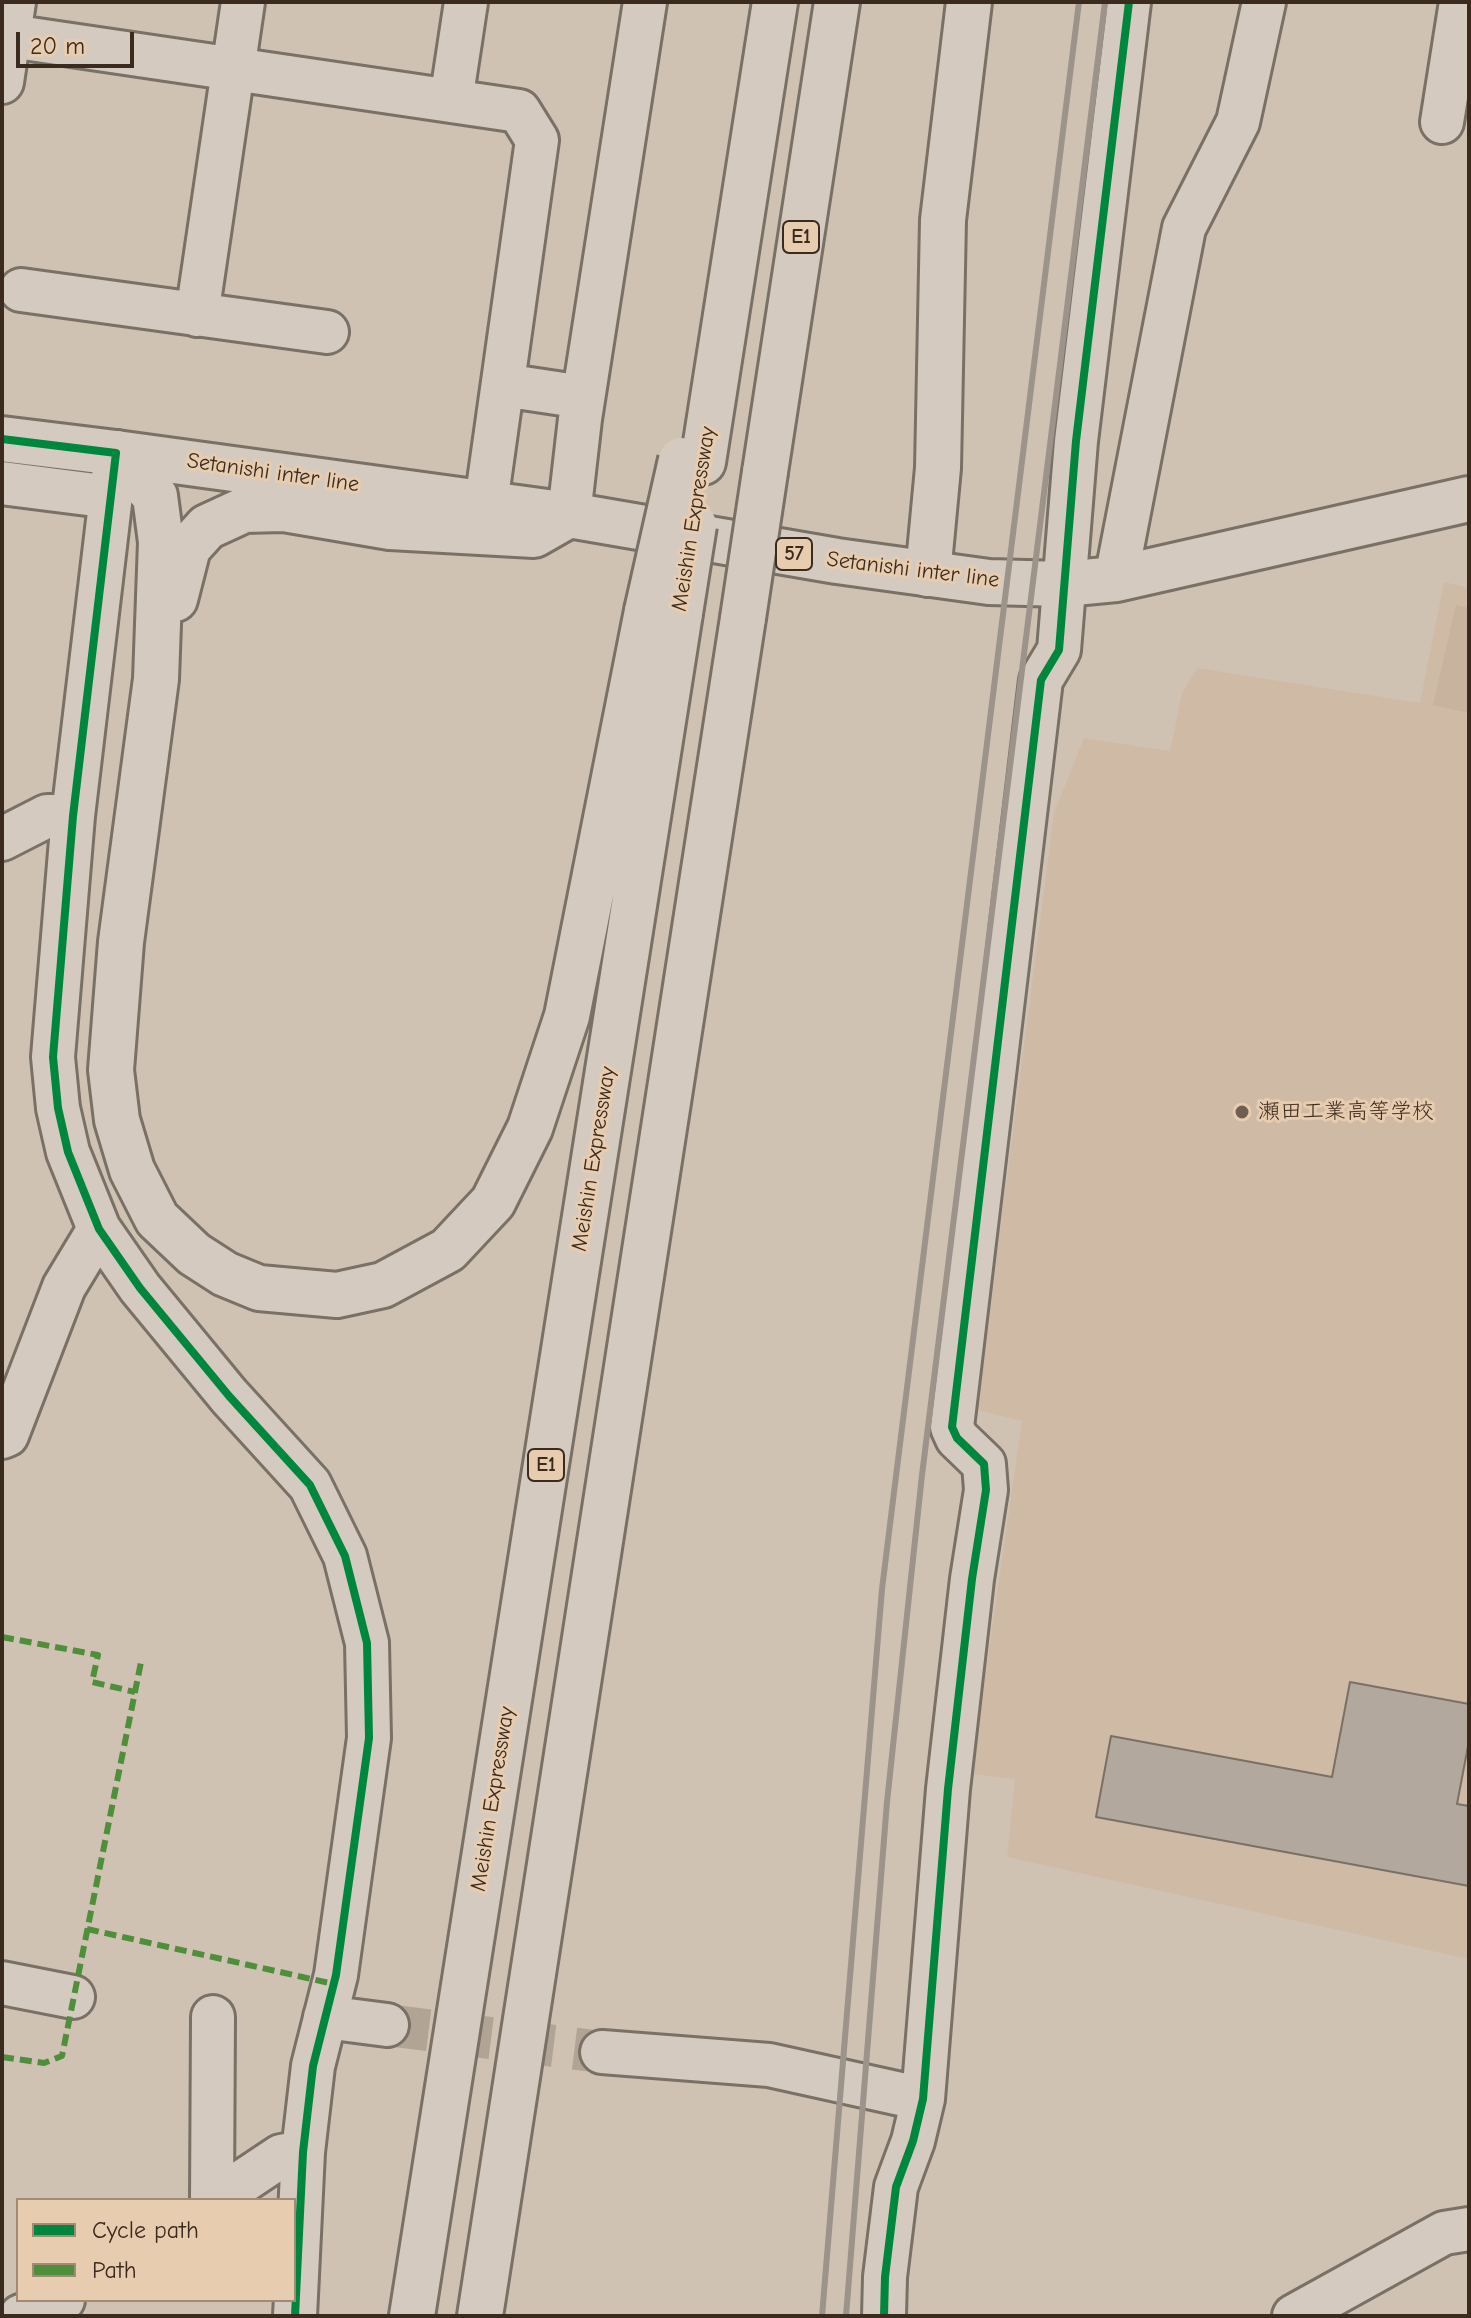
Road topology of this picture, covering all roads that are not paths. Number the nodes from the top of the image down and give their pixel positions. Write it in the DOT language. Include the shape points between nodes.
graph roads {
  1 [pos="243,2"];
  2 [pos="466,2"];
  3 [pos="645,2"];
  4 [pos="775,2"];
  5 [pos="837,2"];
  6 [pos="969,2"];
  7 [pos="1129,2"];
  8 [pos="1264,2"];
  9 [pos="1461,2"];
  10 [pos="12,19"];
  11 [pos="233,69"];
  12 [pos="2,82"];
  13 [pos="451,101"];
  14 [pos="1442,122"];
  15 [pos="21,290"];
  16 [pos="197,315"];
  17 [pos="327,332"];
  18 [pos="503,385"];
  19 [pos="583,397"];
  20 [pos="2,439"];
  21 [pos="116,453"];
  22 [pos="2,483"];
  23 [pos="111,497"];
  24 [pos="1469,499"];
  25 [pos="486,503"];
  26 [pos="569,515"];
  27 [pos="928,574"];
  28 [pos="1116,579"];
  29 [pos="1064,584"];
  30 [pos="663,612"];
  31 [pos="156,679"];
  32 [pos="73,816"];
  33 [pos="2,839"];
  34 [pos="99,1229"];
  35 [pos="2,1437"];
  36 [pos="2,1983"];
  37 [pos="73,1997"];
  38 [pos="213,2017"];
  39 [pos="325,2017"];
  40 [pos="387,2025"];
  41 [pos="602,2052"];
  42 [pos="923,2099"];
  43 [pos="303,2152"];
  44 [pos="213,2198"];
  45 [pos="216,2198"];
  46 [pos="1469,2229"];
  47 [pos="296,2296"];
  48 [pos="58,2302"];
  49 [pos="21,2316"];
  50 [pos="412,2316"];
  51 [pos="480,2316"];
  52 [pos="884,2316"];
  53 [pos="1294,2316"];
  1 -- 11 [label="street"];
  2 -- 13 [label="street"];
  3 -- 19 [label="street"];
  4 -- 30 [label="main road, Meishin Expressway / E1, bridge" via="746,190"];
  5 -- 51 [label="main road, E1, bridge"];
  6 -- 27 [label="main road" via="943,220 938,468"];
  7 -- 29 [label="street"];
  8 -- 28 [label="street" via="1238,122 1184,228"];
  9 -- 14 [label="street"];
  10 -- 11 [label="street"];
  10 -- 12 [label="street"];
  11 -- 13 [label="street"];
  11 -- 16 [label="street"];
  13 -- 18 [label="street" via="519,111 537,140"];
  15 -- 16 [label="street"];
  16 -- 17 [label="street"];
  18 -- 19 [label="street"];
  18 -- 25 [label="street"];
  19 -- 26 [label="street"];
  20 -- 21 [label="main road, Setanishi inter line"];
  21 -- 23 [label="street"];
  21 -- 25 [label="main road, Setanishi inter line / 57"];
  21 -- 31 [label="main road" via="155,496 161,542"];
  22 -- 23 [label="street"];
  23 -- 32 [label="street"];
  24 -- 28 [label="main road, Setanishi inter line / 57"];
  25 -- 26 [label="main road, Setanishi inter line / 57"];
  26 -- 27 [label="main road, Setanishi inter line / 57"];
  26 -- 31 [label="main road" via="534,535 390,527 284,509 244,510 207,527 188,548"];
  27 -- 29 [label="main road, Setanishi inter line / 57"];
  28 -- 29 [label="main road, Setanishi inter line / 57"];
  29 -- 42 [label="street" via="1059,650 1041,680 952,1427 984,1464 986,1490 948,1789"];
  30 -- 31 [label="main road" via="567,1016 530,1128 493,1202 448,1250 383,1285 337,1295 259,1288 194,1254 157,1219 132,1170 117,1120 111,1070 121,942"];
  30 -- 50 [label="main road, Meishin Expressway / E1"];
  32 -- 33 [label="street" via="47,816"];
  32 -- 34 [label="street" via="53,1057 68,1152"];
  34 -- 35 [label="street" via="64,1287"];
  34 -- 39 [label="street" via="229,1396 310,1485 345,1556 367,1643 369,1738 336,1975"];
  36 -- 37 [label="street"];
  38 -- 44 [label="street"];
  39 -- 40 [label="street"];
  39 -- 43 [label="street"];
  41 -- 42 [label="street" via="769,2065"];
  42 -- 52 [label="street" via="896,2187"];
  43 -- 45 [label="street" via="281,2156"];
  43 -- 47 [label="street"];
  46 -- 53 [label="street" via="1444,2233"];
  48 -- 49 [label="street"];
}
